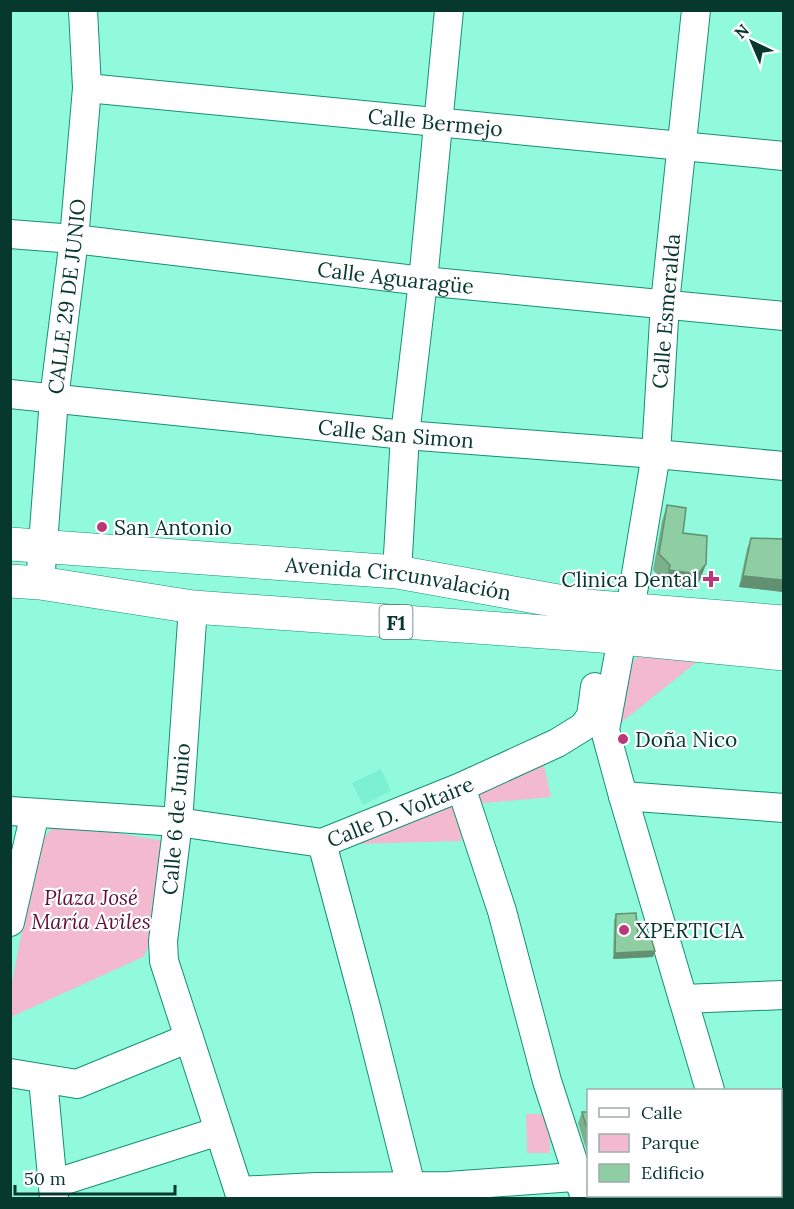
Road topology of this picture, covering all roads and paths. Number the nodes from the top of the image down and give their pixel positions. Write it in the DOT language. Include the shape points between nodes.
graph roads {
  1 [pos="83,10"];
  2 [pos="449,10"];
  3 [pos="696,10"];
  4 [pos="87,88"];
  5 [pos="438,122"];
  6 [pos="682,144"];
  7 [pos="783,156"];
  8 [pos="10,234"];
  9 [pos="74,239"];
  10 [pos="423,281"];
  11 [pos="665,303"];
  12 [pos="783,316"];
  13 [pos="10,394"];
  14 [pos="54,399"];
  15 [pos="405,435"];
  16 [pos="656,454"];
  17 [pos="783,466"];
  18 [pos="10,544"];
  19 [pos="44,547"];
  20 [pos="397,572"];
  21 [pos="25,582"];
  22 [pos="193,607"];
  23 [pos="783,622"];
  24 [pos="614,623"];
  25 [pos="783,654"];
  26 [pos="461,787"];
  27 [pos="623,796"];
  28 [pos="783,808"];
  29 [pos="23,812"];
  30 [pos="178,822"];
  31 [pos="322,843"];
  32 [pos="10,922"];
  33 [pos="783,995"];
  34 [pos="683,999"];
  35 [pos="189,1038"];
  36 [pos="10,1073"];
  37 [pos="43,1078"];
  38 [pos="710,1089"];
  39 [pos="219,1131"];
  40 [pos="583,1184"];
  41 [pos="422,1190"];
  42 [pos="53,1191"];
  43 [pos="240,1195"];
  1 -- 4 [label="street, CALLE 29 DE JUNIO"];
  2 -- 5 [label="street"];
  3 -- 6 [label="street, Calle Esmeralda"];
  4 -- 5 [label="street, Calle Bermejo"];
  4 -- 9 [label="street, CALLE 29 DE JUNIO"];
  5 -- 6 [label="street, Calle Bermejo"];
  5 -- 10 [label="street"];
  6 -- 7 [label="street, Calle Bermejo"];
  6 -- 11 [label="street, Calle Esmeralda"];
  8 -- 9 [label="street, Calle Aguaragüe"];
  9 -- 10 [label="street, Calle Aguaragüe"];
  9 -- 14 [label="street, CALLE 29 DE JUNIO"];
  10 -- 11 [label="street, Calle Aguaragüe"];
  10 -- 15 [label="street"];
  11 -- 12 [label="street, Calle Aguaragüe"];
  11 -- 16 [label="street, Calle Esmeralda"];
  13 -- 14 [label="street, Calle San Simon"];
  14 -- 15 [label="street, Calle San Simon"];
  14 -- 19 [label="street, CALLE 29 DE JUNIO"];
  15 -- 16 [label="street, Calle San Simon"];
  15 -- 20 [label="street"];
  16 -- 17 [label="street, Calle San Simon"];
  16 -- 24 [label="street, Calle Esmeralda"];
  18 -- 19 [label="highway, Avenida Circunvalación / F1"];
  19 -- 20 [label="highway, Avenida Circunvalación / F1"];
  19 -- 21 [label="street, CALLE 29 DE JUNIO"];
  20 -- 24 [label="highway, Avenida Circunvalación / F1" via="586,606"];
  21 -- 22 [label="highway, Avenida Circunvalación / F1"];
  22 -- 24 [label="highway, Avenida Circunvalación / F1"];
  22 -- 30 [label="street, Calle 6 de Junio"];
  23 -- 24 [label="highway, Avenida Circunvalación / F1"];
  24 -- 25 [label="highway, Avenida Circunvalación / F1"];
  24 -- 26 [label="street, Calle D. Voltaire" via="591,716 583,728"];
  24 -- 27 [label="street" via="605,730"];
  26 -- 31 [label="street, Calle D. Voltaire"];
  26 -- 40 [label="street" via="502,910 547,1082"];
  27 -- 28 [label="street"];
  27 -- 34 [label="street"];
  29 -- 30 [label="street, Calle D. Voltaire"];
  29 -- 32 [label="street"];
  30 -- 31 [label="street, Calle D. Voltaire"];
  30 -- 35 [label="street, Calle 6 de Junio" via="164,961"];
  31 -- 41 [label="street" via="367,1011"];
  33 -- 34 [label="street"];
  34 -- 38 [label="street"];
  35 -- 37 [label="street" via="77,1084"];
  35 -- 39 [label="street, Calle 6 de Junio"];
  36 -- 37 [label="street"];
  37 -- 42 [label="street"];
  39 -- 42 [label="street"];
  39 -- 43 [label="street, Calle 6 de Junio"];
  40 -- 41 [label="street"];
  41 -- 43 [label="street" via="316,1187"];
}
